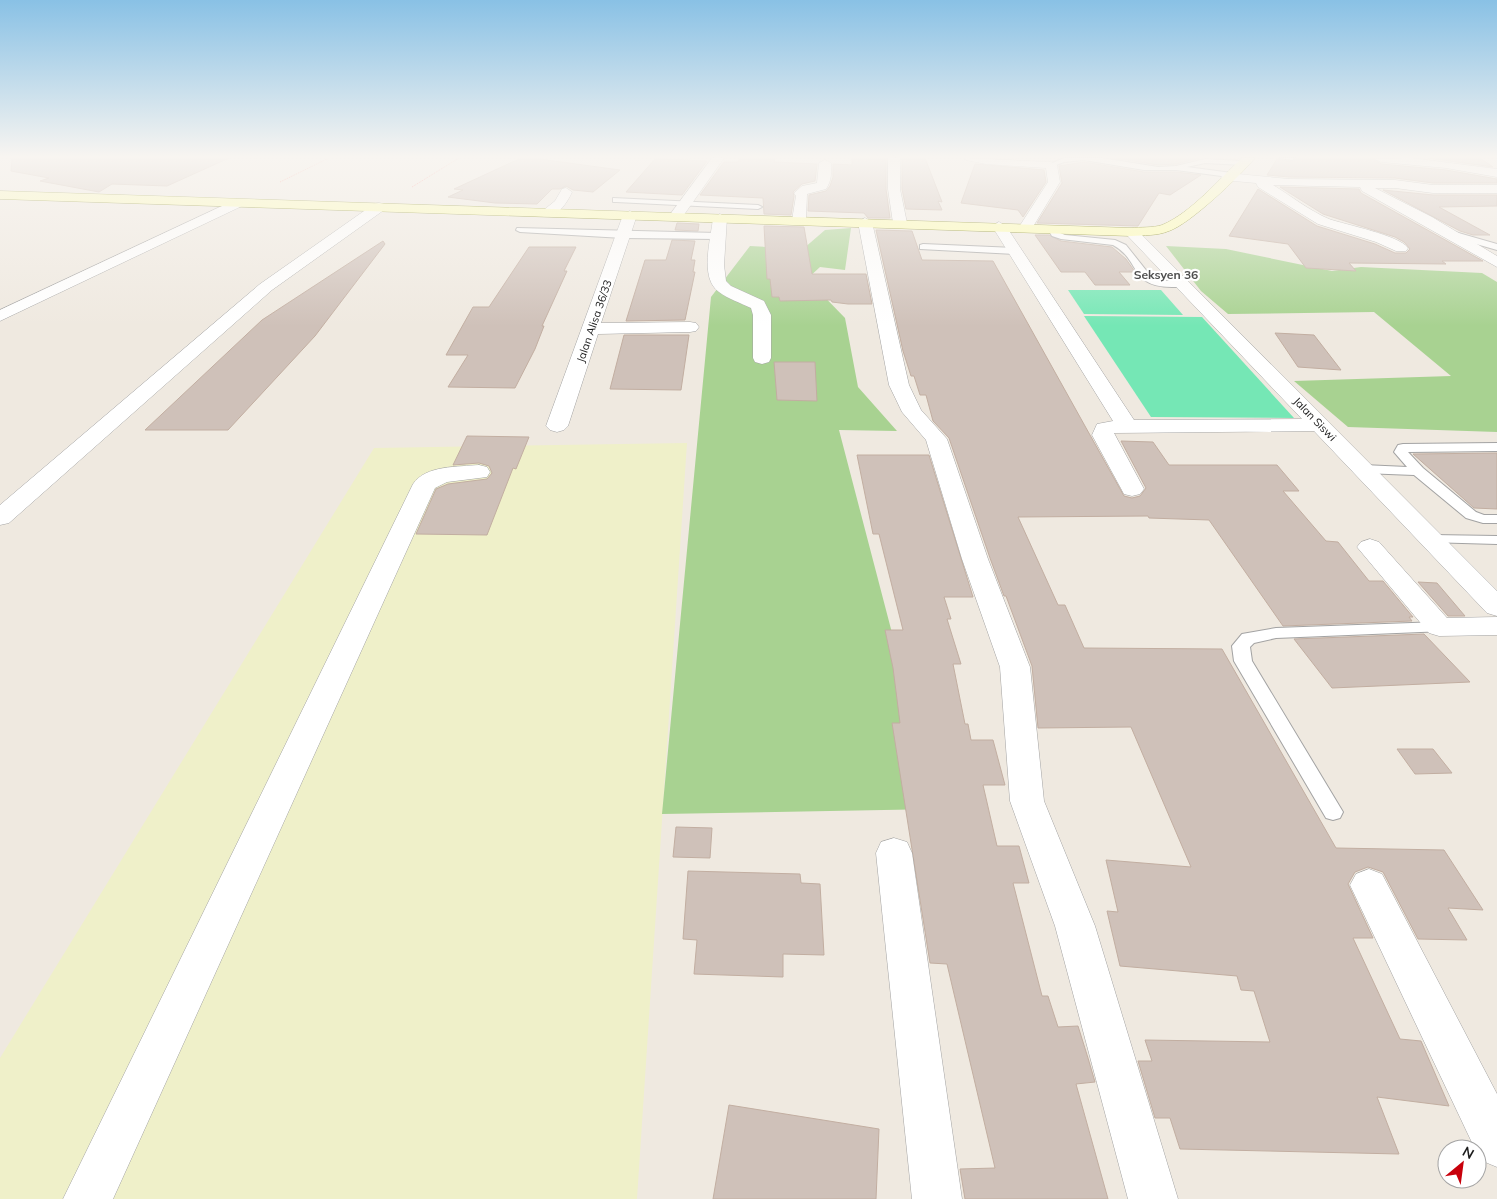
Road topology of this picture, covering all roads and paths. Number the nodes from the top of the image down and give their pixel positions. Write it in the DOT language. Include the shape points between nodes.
graph roads {
  1 [pos="214,214"];
  2 [pos="369,214"];
  3 [pos="587,214"];
  4 [pos="800,214"];
  5 [pos="898,214"];
  6 [pos="1034,214"];
  7 [pos="1187,214"];
  8 [pos="1311,214"];
  9 [pos="1416,214"];
  10 [pos="630,215"];
  11 [pos="676,216"];
  12 [pos="720,218"];
  13 [pos="799,220"];
  14 [pos="865,222"];
  15 [pos="900,223"];
  16 [pos="999,226"];
  17 [pos="1026,227"];
  18 [pos="1052,228"];
  19 [pos="520,230"];
  20 [pos="1131,232"];
  21 [pos="1448,234"];
  22 [pos="623,235"];
  23 [pos="717,236"];
  24 [pos="923,247"];
  25 [pos="1497,247"];
  26 [pos="1401,248"];
  27 [pos="1015,251"];
  28 [pos="1497,262"];
  29 [pos="1182,284"];
  30 [pos="0,316"];
  31 [pos="690,327"];
  32 [pos="590,330"];
  33 [pos="762,358"];
  34 [pos="1320,425"];
  35 [pos="557,426"];
  36 [pos="1128,427"];
  37 [pos="1497,447"];
  38 [pos="1363,469"];
  39 [pos="1418,471"];
  40 [pos="479,472"];
  41 [pos="1132,489"];
  42 [pos="0,518"];
  43 [pos="1497,519"];
  44 [pos="1432,539"];
  45 [pos="1497,540"];
  46 [pos="1370,547"];
  47 [pos="1497,607"];
  48 [pos="1497,626"];
  49 [pos="1438,627"];
  50 [pos="1334,812"];
  51 [pos="894,853"];
  52 [pos="1369,885"];
  53 [pos="1497,1143"];
  54 [pos="88,1199"];
  55 [pos="937,1199"];
  56 [pos="1153,1199"];
  1 -- 30 [label="street"];
  2 -- 42 [label="street" via="266,287"];
  3 -- 10 [label="street"];
  4 -- 13 [label="street"];
  5 -- 15 [label="street"];
  6 -- 17 [label="street"];
  7 -- 20 [label="street" via="1167,227"];
  8 -- 26 [label="street"];
  9 -- 21 [label="street"];
  10 -- 11 [label="street"];
  10 -- 22 [label="street, Jalan Alisa 36/33"];
  11 -- 12 [label="street"];
  12 -- 13 [label="street"];
  12 -- 23 [label="street"];
  13 -- 14 [label="street"];
  14 -- 15 [label="street"];
  14 -- 56 [label="street" via="899,385 912,412 936,439 1014,667 1027,801 1074,926"];
  15 -- 16 [label="street"];
  16 -- 17 [label="street"];
  16 -- 27 [label="street"];
  17 -- 18 [label="street"];
  18 -- 20 [label="street"];
  18 -- 29 [label="lane" via="1055,234 1064,237 1115,243 1123,247 1150,281"];
  19 -- 22 [label="lane"];
  20 -- 29 [label="street, Jalan Siswi"];
  21 -- 25 [label="lane"];
  21 -- 28 [label="street"];
  22 -- 23 [label="lane"];
  22 -- 32 [label="street, Jalan Alisa 36/33"];
  23 -- 33 [label="street" via="718,282 758,305 762,315"];
  24 -- 27 [label="lane"];
  27 -- 36 [label="street"];
  29 -- 34 [label="street, Jalan Siswi"];
  31 -- 32 [label="street"];
  32 -- 35 [label="street, Jalan Alisa 36/33"];
  34 -- 36 [label="street"];
  34 -- 38 [label="street, Jalan Siswi"];
  36 -- 41 [label="street" via="1105,429 1103,435"];
  37 -- 39 [label="lane" via="1403,448 1401,452"];
  38 -- 39 [label="lane"];
  38 -- 44 [label="street, Jalan Siswi"];
  39 -- 43 [label="lane" via="1472,515"];
  40 -- 54 [label="street" via="444,475 425,484"];
  44 -- 45 [label="lane"];
  44 -- 47 [label="street, Jalan Siswi"];
  46 -- 49 [label="street"];
  48 -- 49 [label="street"];
  49 -- 50 [label="lane" via="1276,633 1248,638 1241,646 1243,661"];
  51 -- 55 [label="street"];
  52 -- 53 [label="street"];
}
